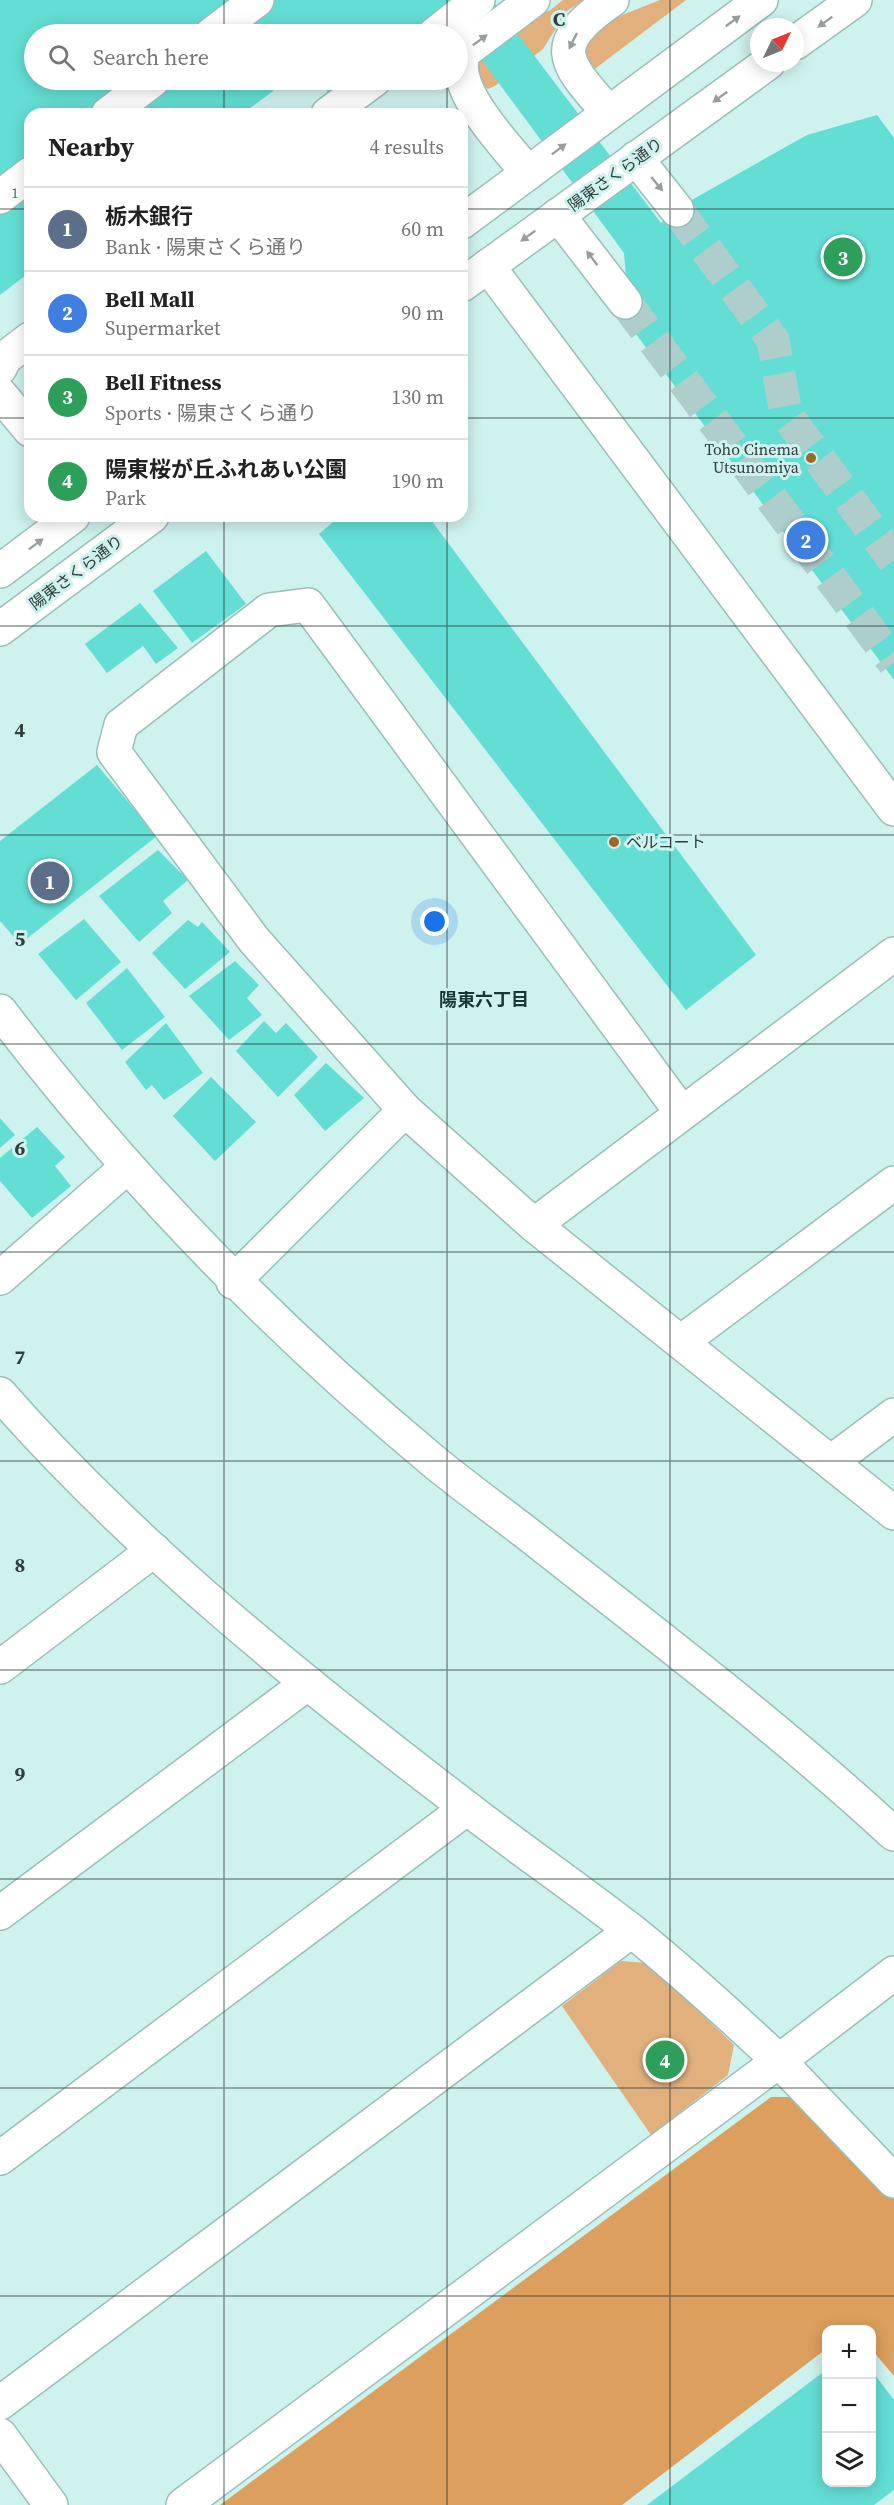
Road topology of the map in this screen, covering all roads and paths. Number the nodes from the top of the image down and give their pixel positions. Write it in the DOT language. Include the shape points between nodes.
graph roads {
  1 [pos="256,0"];
  2 [pos="478,0"];
  3 [pos="533,0"];
  4 [pos="612,0"];
  5 [pos="761,0"];
  6 [pos="855,0"];
  7 [pos="225,24"];
  8 [pos="448,24"];
  9 [pos="804,37"];
  10 [pos="468,49"];
  11 [pos="755,72"];
  12 [pos="140,90"];
  13 [pos="360,90"];
  14 [pos="464,90"];
  15 [pos="466,90"];
  16 [pos="476,106"];
  17 [pos="116,108"];
  18 [pos="336,108"];
  19 [pos="608,112"];
  20 [pos="636,158"];
  21 [pos="528,173"];
  22 [pos="24,179"];
  23 [pos="0,197"];
  24 [pos="677,210"];
  25 [pos="558,215"];
  26 [pos="468,218"];
  27 [pos="488,266"];
  28 [pos="468,281"];
  29 [pos="625,302"];
  30 [pos="24,344"];
  31 [pos="0,368"];
  32 [pos="0,394"];
  33 [pos="24,423"];
  34 [pos="65,522"];
  35 [pos="144,522"];
  36 [pos="0,571"];
  37 [pos="0,629"];
  38 [pos="894,809"];
  39 [pos="894,954"];
  40 [pos="0,1011"];
  41 [pos="405,1110"];
  42 [pos="681,1112"];
  43 [pos="127,1167"];
  44 [pos="894,1183"];
  45 [pos="534,1226"];
  46 [pos="0,1278"];
  47 [pos="233,1282"];
  48 [pos="681,1342"];
  49 [pos="2,1400"];
  50 [pos="894,1415"];
  51 [pos="831,1462"];
  52 [pos="894,1513"];
  53 [pos="154,1550"];
  54 [pos="0,1667"];
  55 [pos="308,1683"];
  56 [pos="467,1808"];
  57 [pos="894,1834"];
  58 [pos="0,1913"];
  59 [pos="631,1931"];
  60 [pos="894,1973"];
  61 [pos="779,2061"];
  62 [pos="0,2158"];
  63 [pos="894,2181"];
  64 [pos="0,2403"];
  65 [pos="0,2435"];
  66 [pos="51,2505"];
  67 [pos="183,2505"];
  1 -- 7 [label="street"];
  2 -- 8 [label="street"];
  10 -- 3 [label="street, one-way"];
  4 -- 19 [label="street, one-way" via="584,19 568,48 574,72"];
  19 -- 5 [label="street, one-way"];
  6 -- 9 [label="street, one-way"];
  11 -- 20 [label="street, 陽東さくら通り, one-way"];
  12 -- 17 [label="street"];
  13 -- 18 [label="street"];
  14 -- 16 [label="street"];
  16 -- 15 [label="street, one-way"];
  16 -- 21 [label="street"];
  21 -- 19 [label="street, one-way"];
  20 -- 24 [label="street, one-way"];
  20 -- 25 [label="street, 陽東さくら通り"];
  21 -- 26 [label="street"];
  22 -- 23 [label="street"];
  25 -- 27 [label="street, 陽東さくら通り, one-way"];
  29 -- 25 [label="street, one-way"];
  27 -- 28 [label="street, 陽東さくら通り"];
  27 -- 38 [label="street"];
  30 -- 31 [label="street" via="5,358"];
  32 -- 33 [label="street"];
  36 -- 34 [label="street, one-way"];
  35 -- 37 [label="street, 陽東さくら通り"];
  39 -- 42 [label="street"];
  40 -- 43 [label="street"];
  41 -- 42 [label="street" via="254,940 114,752 121,725 269,610 308,605"];
  41 -- 45 [label="street"];
  41 -- 47 [label="street"];
  42 -- 45 [label="street"];
  43 -- 46 [label="street"];
  43 -- 47 [label="street"];
  44 -- 48 [label="street"];
  45 -- 48 [label="street"];
  47 -- 57 [label="street" via="327,1371 434,1462 718,1683"];
  48 -- 51 [label="street"];
  49 -- 53 [label="street"];
  50 -- 51 [label="street"];
  51 -- 52 [label="street"];
  53 -- 54 [label="street"];
  53 -- 55 [label="street"];
  55 -- 56 [label="street"];
  55 -- 58 [label="street"];
  56 -- 59 [label="street"];
  56 -- 62 [label="street"];
  59 -- 61 [label="street" via="706,1992"];
  59 -- 64 [label="street"];
  60 -- 61 [label="street"];
  61 -- 63 [label="street"];
  61 -- 67 [label="street"];
  65 -- 66 [label="street"];
}
